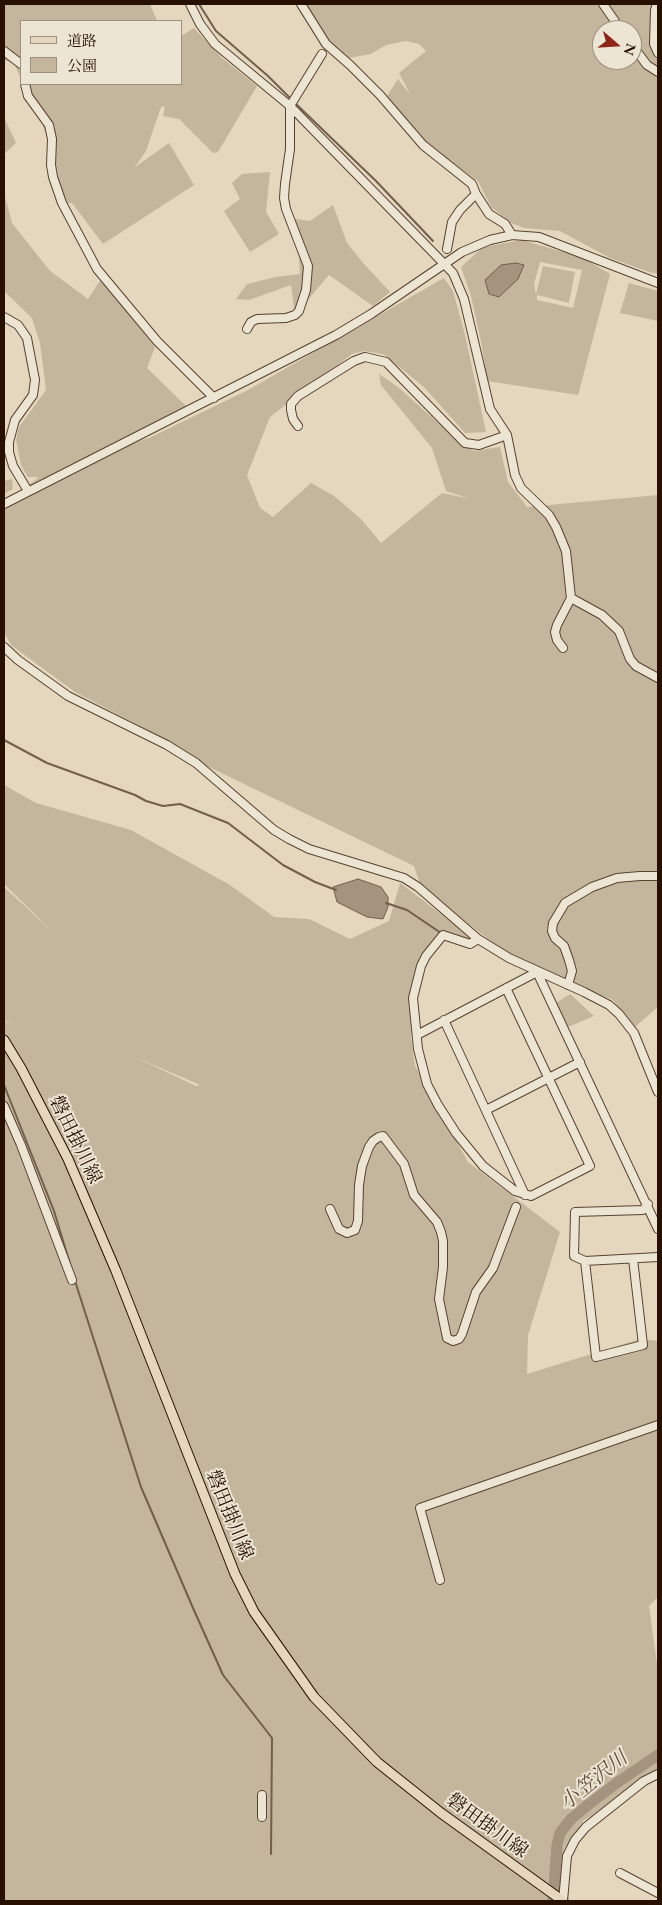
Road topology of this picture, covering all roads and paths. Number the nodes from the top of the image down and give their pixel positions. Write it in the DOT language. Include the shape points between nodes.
graph roads {
  1 [pos="190,4"];
  2 [pos="301,4"];
  3 [pos="603,4"];
  4 [pos="657,4"];
  5 [pos="614,20"];
  6 [pos="4,51"];
  7 [pos="658,53"];
  8 [pos="322,54"];
  9 [pos="642,58"];
  10 [pos="20,63"];
  11 [pos="658,72"];
  12 [pos="25,85"];
  13 [pos="290,106"];
  14 [pos="476,194"];
  15 [pos="512,235"];
  16 [pos="447,249"];
  17 [pos="445,263"];
  18 [pos="658,282"];
  19 [pos="4,317"];
  20 [pos="247,329"];
  21 [pos="214,398"];
  22 [pos="298,426"];
  23 [pos="506,436"];
  24 [pos="28,491"];
  25 [pos="4,504"];
  26 [pos="571,598"];
  27 [pos="4,648"];
  28 [pos="563,648"];
  29 [pos="658,678"];
  30 [pos="658,876"];
  31 [pos="478,939"];
  32 [pos="537,972"];
  33 [pos="568,985"];
  34 [pos="506,988"];
  35 [pos="444,1020"];
  36 [pos="417,1034"];
  37 [pos="4,1040"];
  38 [pos="580,1062"];
  39 [pos="548,1077"];
  40 [pos="658,1092"];
  41 [pos="4,1106"];
  42 [pos="486,1110"];
  43 [pos="526,1195"];
  44 [pos="648,1204"];
  45 [pos="516,1208"];
  46 [pos="330,1209"];
  47 [pos="658,1229"];
  48 [pos="658,1257"];
  49 [pos="633,1259"];
  50 [pos="585,1261"];
  51 [pos="72,1280"];
  52 [pos="658,1425"];
  53 [pos="440,1580"];
  54 [pos="658,1774"];
  55 [pos="262,1795"];
  56 [pos="262,1817"];
  57 [pos="620,1873"];
  58 [pos="658,1893"];
  59 [pos="563,1901"];
  1 -- 13 [label="street" via="215,44"];
  2 -- 14 [label="street" via="326,44 380,95 423,145 472,184"];
  3 -- 5 [label="street"];
  4 -- 7 [label="street" via="654,38"];
  6 -- 10 [label="street"];
  8 -- 13 [label="street"];
  9 -- 11 [label="street"];
  12 -- 21 [label="street" via="28,96 49,124 53,177 62,202 97,270 157,341"];
  13 -- 17 [label="street"];
  13 -- 20 [label="street" via="290,149 284,198 308,266 306,290 295,315 256,318"];
  14 -- 15 [label="street" via="489,214 504,224"];
  14 -- 16 [label="street" via="452,222"];
  15 -- 17 [label="street" via="478,244"];
  15 -- 18 [label="street" via="555,242"];
  17 -- 21 [label="street" via="336,335"];
  17 -- 23 [label="street" via="464,299 490,409"];
  19 -- 24 [label="street" via="18,326 27,338 35,380 33,395 15,420 9,442 13,466"];
  21 -- 24 [label="street"];
  22 -- 23 [label="street" via="290,410 298,396 365,357 386,362 465,443 479,445"];
  23 -- 26 [label="street" via="515,475 522,488 548,515 566,551"];
  24 -- 25 [label="street"];
  26 -- 28 [label="street" via="555,632"];
  26 -- 29 [label="street" via="602,614 618,631 636,666"];
  27 -- 31 [label="street" via="68,696 196,763 274,830 309,849 404,878"];
  30 -- 33 [label="street" via="617,878 592,887 565,903 553,923 552,932 564,946 569,960 572,971"];
  31 -- 32 [label="street"];
  31 -- 36 [label="street" via="470,944 443,935 426,956 414,991"];
  32 -- 33 [label="street"];
  32 -- 34 [label="street"];
  32 -- 38 [label="street"];
  33 -- 40 [label="street" via="609,1005 619,1014 634,1033"];
  34 -- 35 [label="street"];
  34 -- 39 [label="street"];
  35 -- 36 [label="street"];
  35 -- 42 [label="street"];
  36 -- 43 [label="street" via="427,1084 452,1127 483,1166 515,1191"];
  37 -- 59 [label="main road, 磐田掛川線" via="68,1159 116,1271 235,1574 254,1612 314,1697 377,1762 441,1813"];
  38 -- 39 [label="street"];
  38 -- 44 [label="street"];
  39 -- 42 [label="street"];
  39 -- 43 [label="street" via="590,1166 532,1196"];
  41 -- 51 [label="street"];
  42 -- 43 [label="street"];
  44 -- 47 [label="street"];
  44 -- 50 [label="street" via="643,1210 575,1212 574,1256"];
  45 -- 46 [label="street" via="493,1268 476,1292 462,1334 453,1341 446,1338 439,1299 442,1232 414,1195 404,1164 383,1136 368,1147 362,1166 355,1230 347,1233 339,1230"];
  48 -- 49 [label="street"];
  49 -- 50 [label="street"];
  49 -- 50 [label="street" via="643,1345 596,1357"];
  52 -- 53 [label="street" via="420,1508"];
  54 -- 59 [label="street" via="644,1781 586,1827 575,1840 567,1856"];
  55 -- 56 [label="street"];
  57 -- 58 [label="street"];
}
